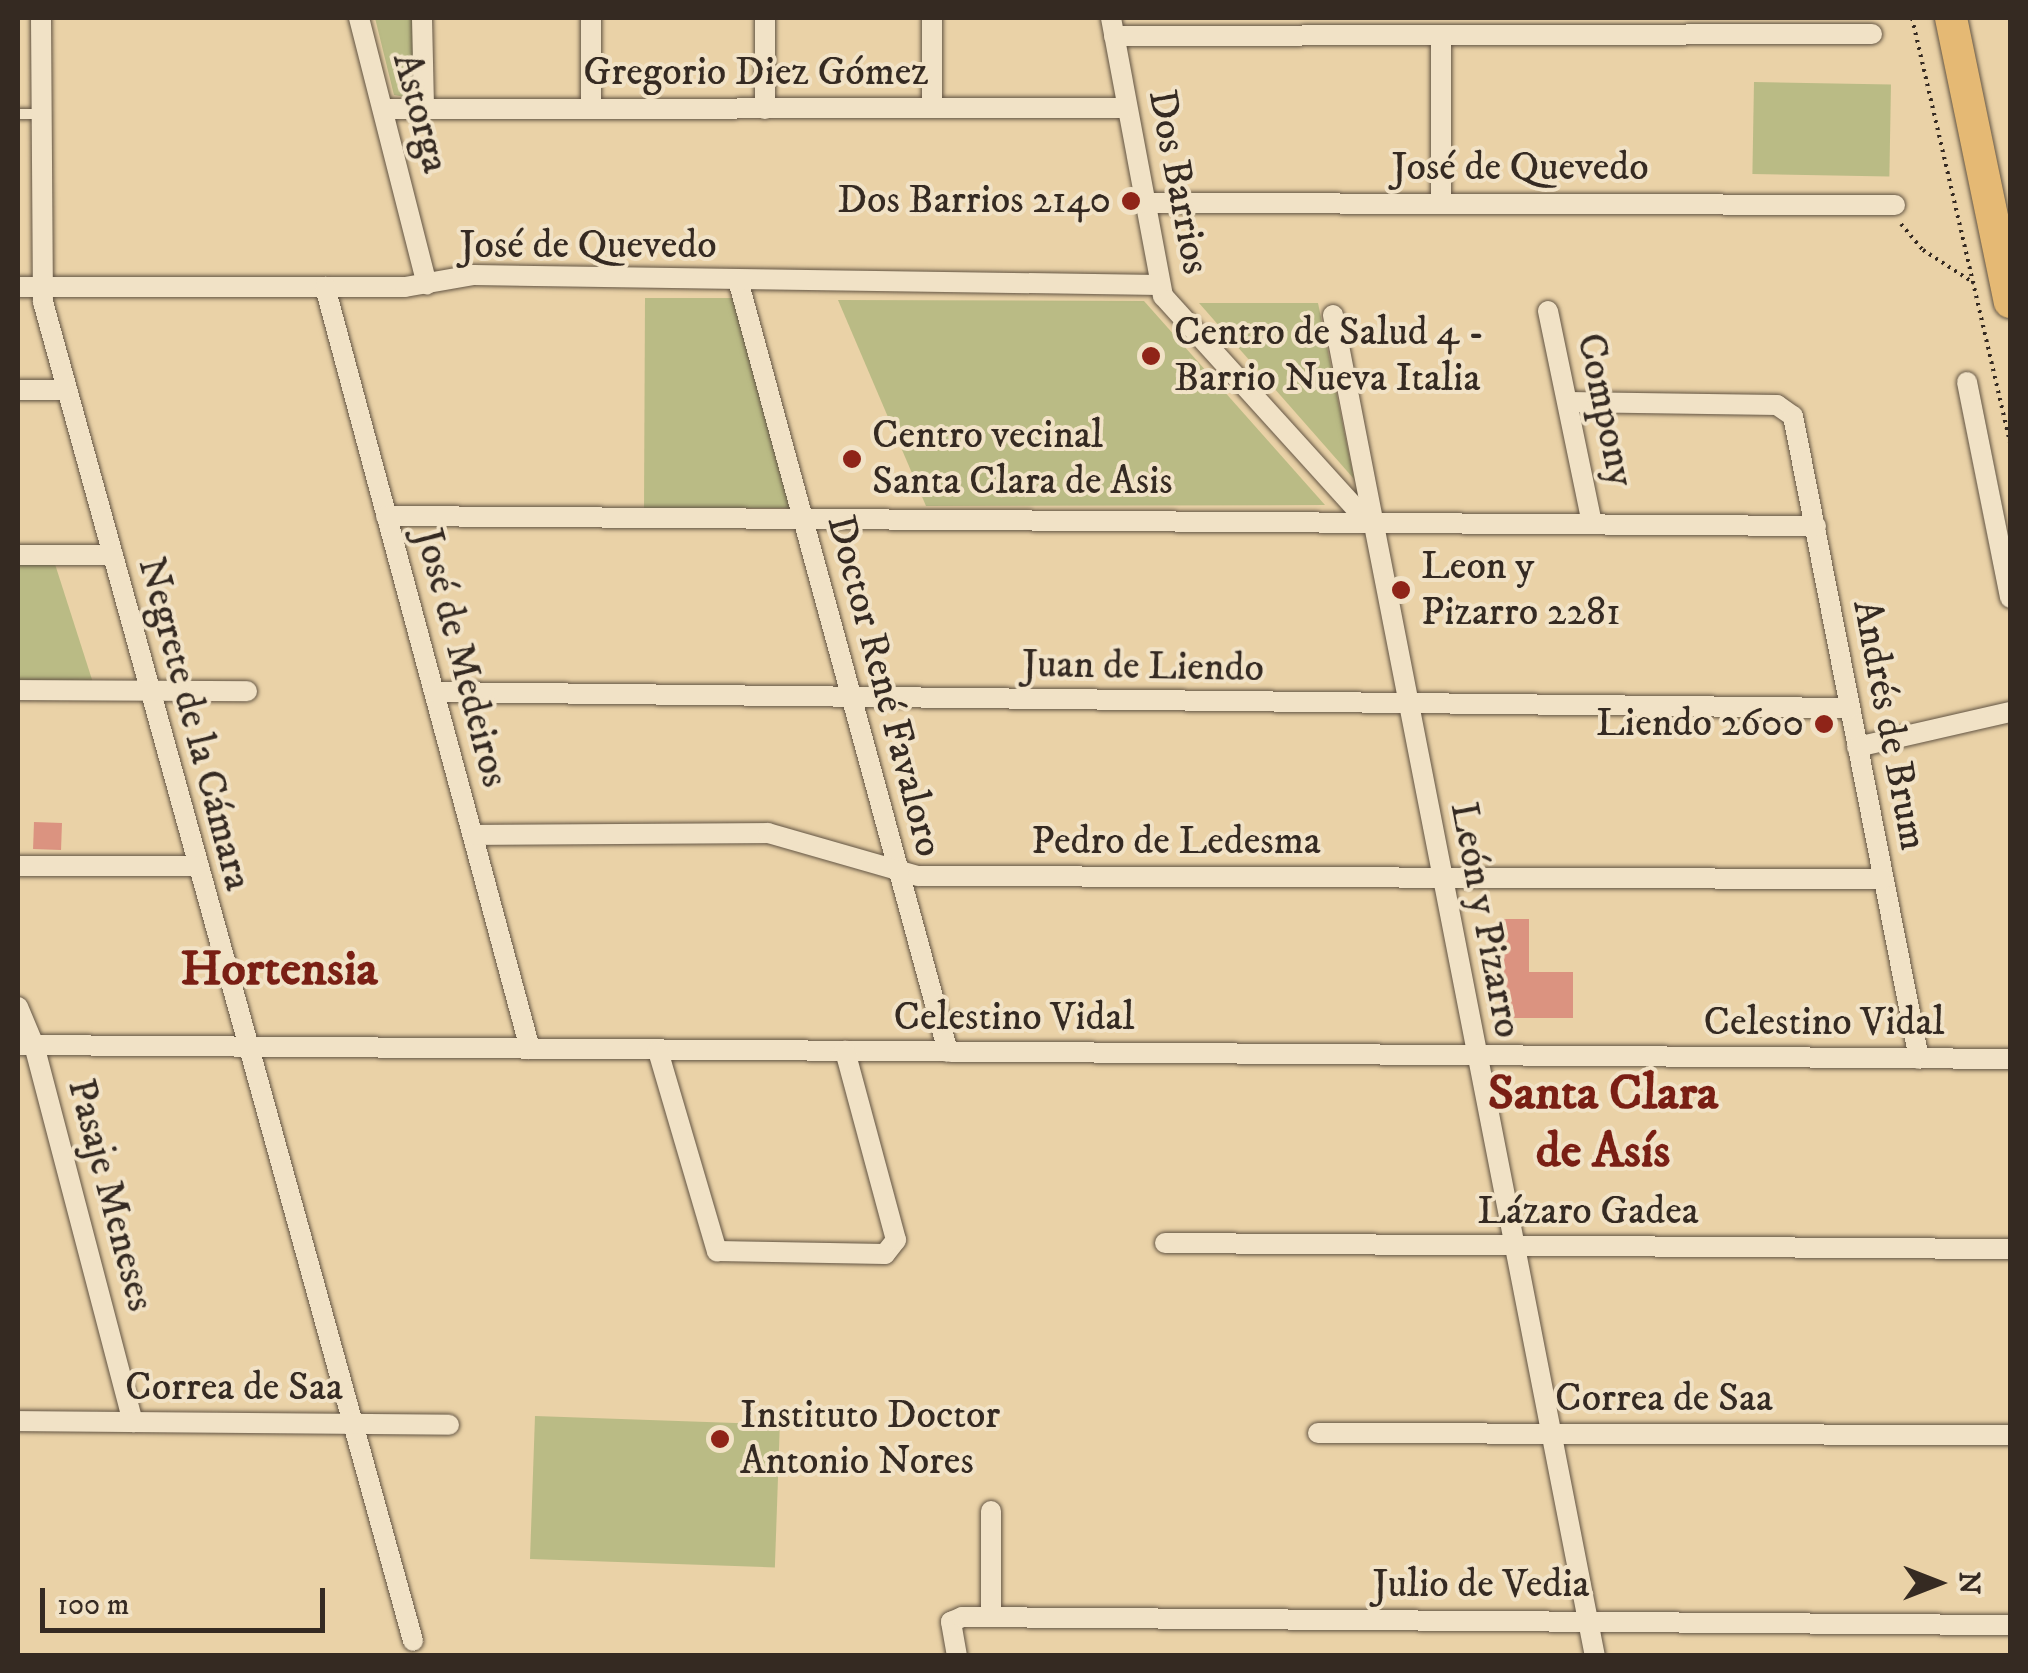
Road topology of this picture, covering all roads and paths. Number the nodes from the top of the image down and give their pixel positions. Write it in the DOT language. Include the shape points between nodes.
graph roads {
  1 [pos="41,18"];
  2 [pos="358,18"];
  3 [pos="422,18"];
  4 [pos="592,18"];
  5 [pos="765,18"];
  6 [pos="932,18"];
  7 [pos="1912,18"];
  8 [pos="1951,18"];
  9 [pos="1112,26"];
  10 [pos="1274,27"];
  11 [pos="1872,34"];
  12 [pos="1442,36"];
  13 [pos="932,108"];
  14 [pos="1128,108"];
  15 [pos="765,109"];
  16 [pos="384,110"];
  17 [pos="424,110"];
  18 [pos="591,110"];
  19 [pos="18,114"];
  20 [pos="41,114"];
  21 [pos="1442,202"];
  22 [pos="1146,203"];
  23 [pos="1895,205"];
  24 [pos="2000,208"];
  25 [pos="738,280"];
  26 [pos="428,284"];
  27 [pos="1976,284"];
  28 [pos="1159,285"];
  29 [pos="18,287"];
  30 [pos="42,287"];
  31 [pos="324,287"];
  32 [pos="2010,302"];
  33 [pos="1548,311"];
  34 [pos="1332,316"];
  35 [pos="1967,382"];
  36 [pos="18,390"];
  37 [pos="67,390"];
  38 [pos="1568,402"];
  39 [pos="2010,444"];
  40 [pos="386,516"];
  41 [pos="804,522"];
  42 [pos="1371,522"];
  43 [pos="1592,524"];
  44 [pos="1816,526"];
  45 [pos="18,555"];
  46 [pos="112,555"];
  47 [pos="2010,598"];
  48 [pos="18,690"];
  49 [pos="150,690"];
  50 [pos="247,691"];
  51 [pos="435,692"];
  52 [pos="850,698"];
  53 [pos="1408,706"];
  54 [pos="1850,708"];
  55 [pos="2010,712"];
  56 [pos="1856,746"];
  57 [pos="474,835"];
  58 [pos="18,866"];
  59 [pos="195,866"];
  60 [pos="898,873"];
  61 [pos="1441,879"];
  62 [pos="1884,879"];
  63 [pos="18,1007"];
  64 [pos="26,1045"];
  65 [pos="245,1046"];
  66 [pos="530,1049"];
  67 [pos="658,1051"];
  68 [pos="846,1051"];
  69 [pos="948,1052"];
  70 [pos="1476,1056"];
  71 [pos="1919,1059"];
  72 [pos="2010,1060"];
  73 [pos="1165,1243"];
  74 [pos="1513,1247"];
  75 [pos="2010,1249"];
  76 [pos="18,1421"];
  77 [pos="133,1422"];
  78 [pos="350,1424"];
  79 [pos="449,1424"];
  80 [pos="1318,1433"];
  81 [pos="1552,1434"];
  82 [pos="2010,1435"];
  83 [pos="992,1511"];
  84 [pos="990,1617"];
  85 [pos="1588,1621"];
  86 [pos="2010,1624"];
  87 [pos="413,1641"];
  88 [pos="957,1656"];
  89 [pos="1595,1656"];
  1 -- 20 [label="street, Negrete de la Cámara"];
  2 -- 16 [label="street, Astorga"];
  3 -- 17 [label="street"];
  4 -- 18 [label="street"];
  5 -- 15 [label="street"];
  6 -- 13 [label="street"];
  7 -- 27 [label="path"];
  8 -- 24 [label="main road"];
  9 -- 10 [label="street"];
  9 -- 14 [label="street, Dos Barrios"];
  10 -- 12 [label="street"];
  11 -- 12 [label="street"];
  12 -- 21 [label="street"];
  13 -- 14 [label="street, Gregorio Diez Gómez"];
  13 -- 15 [label="street, Gregorio Diez Gómez"];
  14 -- 22 [label="street, Dos Barrios"];
  15 -- 18 [label="street, Gregorio Diez Gómez"];
  16 -- 17 [label="street, Gregorio Diez Gómez"];
  16 -- 26 [label="street, Astorga"];
  17 -- 18 [label="street, Gregorio Diez Gómez"];
  19 -- 20 [label="lane"];
  20 -- 30 [label="street, Negrete de la Cámara"];
  21 -- 22 [label="street, José de Quevedo"];
  21 -- 23 [label="street, José de Quevedo"];
  22 -- 28 [label="street, Dos Barrios"];
  23 -- 27 [label="path" via="1909,238"];
  24 -- 32 [label="main road"];
  25 -- 26 [label="street, José de Quevedo" via="474,275"];
  25 -- 28 [label="street, José de Quevedo"];
  25 -- 41 [label="street, Doctor René Favaloro"];
  26 -- 31 [label="street, José de Quevedo"];
  27 -- 39 [label="path"];
  28 -- 42 [label="street, Dos Barrios" via="1168,304"];
  29 -- 30 [label="street, José de Quevedo"];
  30 -- 31 [label="street, José de Quevedo"];
  30 -- 37 [label="street, Negrete de la Cámara"];
  31 -- 40 [label="street, José de Medeiros"];
  33 -- 38 [label="street, Compony"];
  34 -- 42 [label="street, León y Pizarro"];
  35 -- 47 [label="street"];
  36 -- 37 [label="street"];
  37 -- 46 [label="street, Negrete de la Cámara"];
  38 -- 43 [label="street, Compony"];
  38 -- 44 [label="street, Andrés de Brum" via="1785,407 1793,416"];
  40 -- 41 [label="street"];
  40 -- 51 [label="street, José de Medeiros"];
  41 -- 42 [label="street"];
  41 -- 52 [label="street, Doctor René Favaloro"];
  42 -- 43 [label="street"];
  42 -- 53 [label="street, León y Pizarro"];
  43 -- 44 [label="street"];
  44 -- 54 [label="street, Andrés de Brum"];
  45 -- 46 [label="street"];
  46 -- 49 [label="street, Negrete de la Cámara"];
  48 -- 49 [label="street"];
  49 -- 50 [label="street"];
  49 -- 59 [label="street, Negrete de la Cámara"];
  51 -- 52 [label="street, Juan de Liendo"];
  51 -- 57 [label="street, José de Medeiros"];
  52 -- 53 [label="street, Juan de Liendo"];
  52 -- 60 [label="street, Doctor René Favaloro"];
  53 -- 54 [label="street, Juan de Liendo"];
  53 -- 61 [label="street, León y Pizarro"];
  54 -- 56 [label="street, Andrés de Brum"];
  55 -- 56 [label="street"];
  56 -- 62 [label="street, Andrés de Brum"];
  57 -- 60 [label="street, Pedro de Ledesma" via="768,832"];
  57 -- 66 [label="street, José de Medeiros"];
  58 -- 59 [label="street"];
  59 -- 65 [label="street, Negrete de la Cámara"];
  60 -- 61 [label="street, Pedro de Ledesma"];
  60 -- 69 [label="street, Doctor René Favaloro"];
  61 -- 62 [label="street, Pedro de Ledesma"];
  61 -- 70 [label="street, León y Pizarro"];
  62 -- 71 [label="street, Andrés de Brum"];
  63 -- 64 [label="street, Pasaje Meneses"];
  64 -- 65 [label="street, Celestino Vidal"];
  64 -- 77 [label="street, Pasaje Meneses"];
  65 -- 66 [label="street, Celestino Vidal"];
  65 -- 78 [label="street, Negrete de la Cámara"];
  66 -- 67 [label="street, Celestino Vidal"];
  67 -- 68 [label="street, Celestino Vidal"];
  67 -- 68 [label="street" via="713,1245 724,1253 885,1254 896,1248"];
  68 -- 69 [label="street, Celestino Vidal"];
  69 -- 70 [label="street, Celestino Vidal"];
  70 -- 71 [label="street, Celestino Vidal"];
  70 -- 74 [label="street, León y Pizarro"];
  71 -- 72 [label="street, Celestino Vidal"];
  73 -- 74 [label="street, Lázaro Gadea"];
  74 -- 75 [label="street, Lázaro Gadea"];
  74 -- 81 [label="street, León y Pizarro"];
  76 -- 77 [label="street, Correa de Saa"];
  77 -- 78 [label="street, Correa de Saa"];
  78 -- 79 [label="street, Correa de Saa"];
  78 -- 87 [label="street, Negrete de la Cámara"];
  80 -- 81 [label="street, Correa de Saa"];
  81 -- 82 [label="street, Correa de Saa"];
  81 -- 85 [label="street, León y Pizarro"];
  83 -- 84 [label="street"];
  84 -- 85 [label="street, Julio de Vedia"];
  84 -- 88 [label="street, Julio de Vedia" via="952,1622"];
  85 -- 86 [label="street, Julio de Vedia"];
  85 -- 89 [label="street, León y Pizarro"];
}
